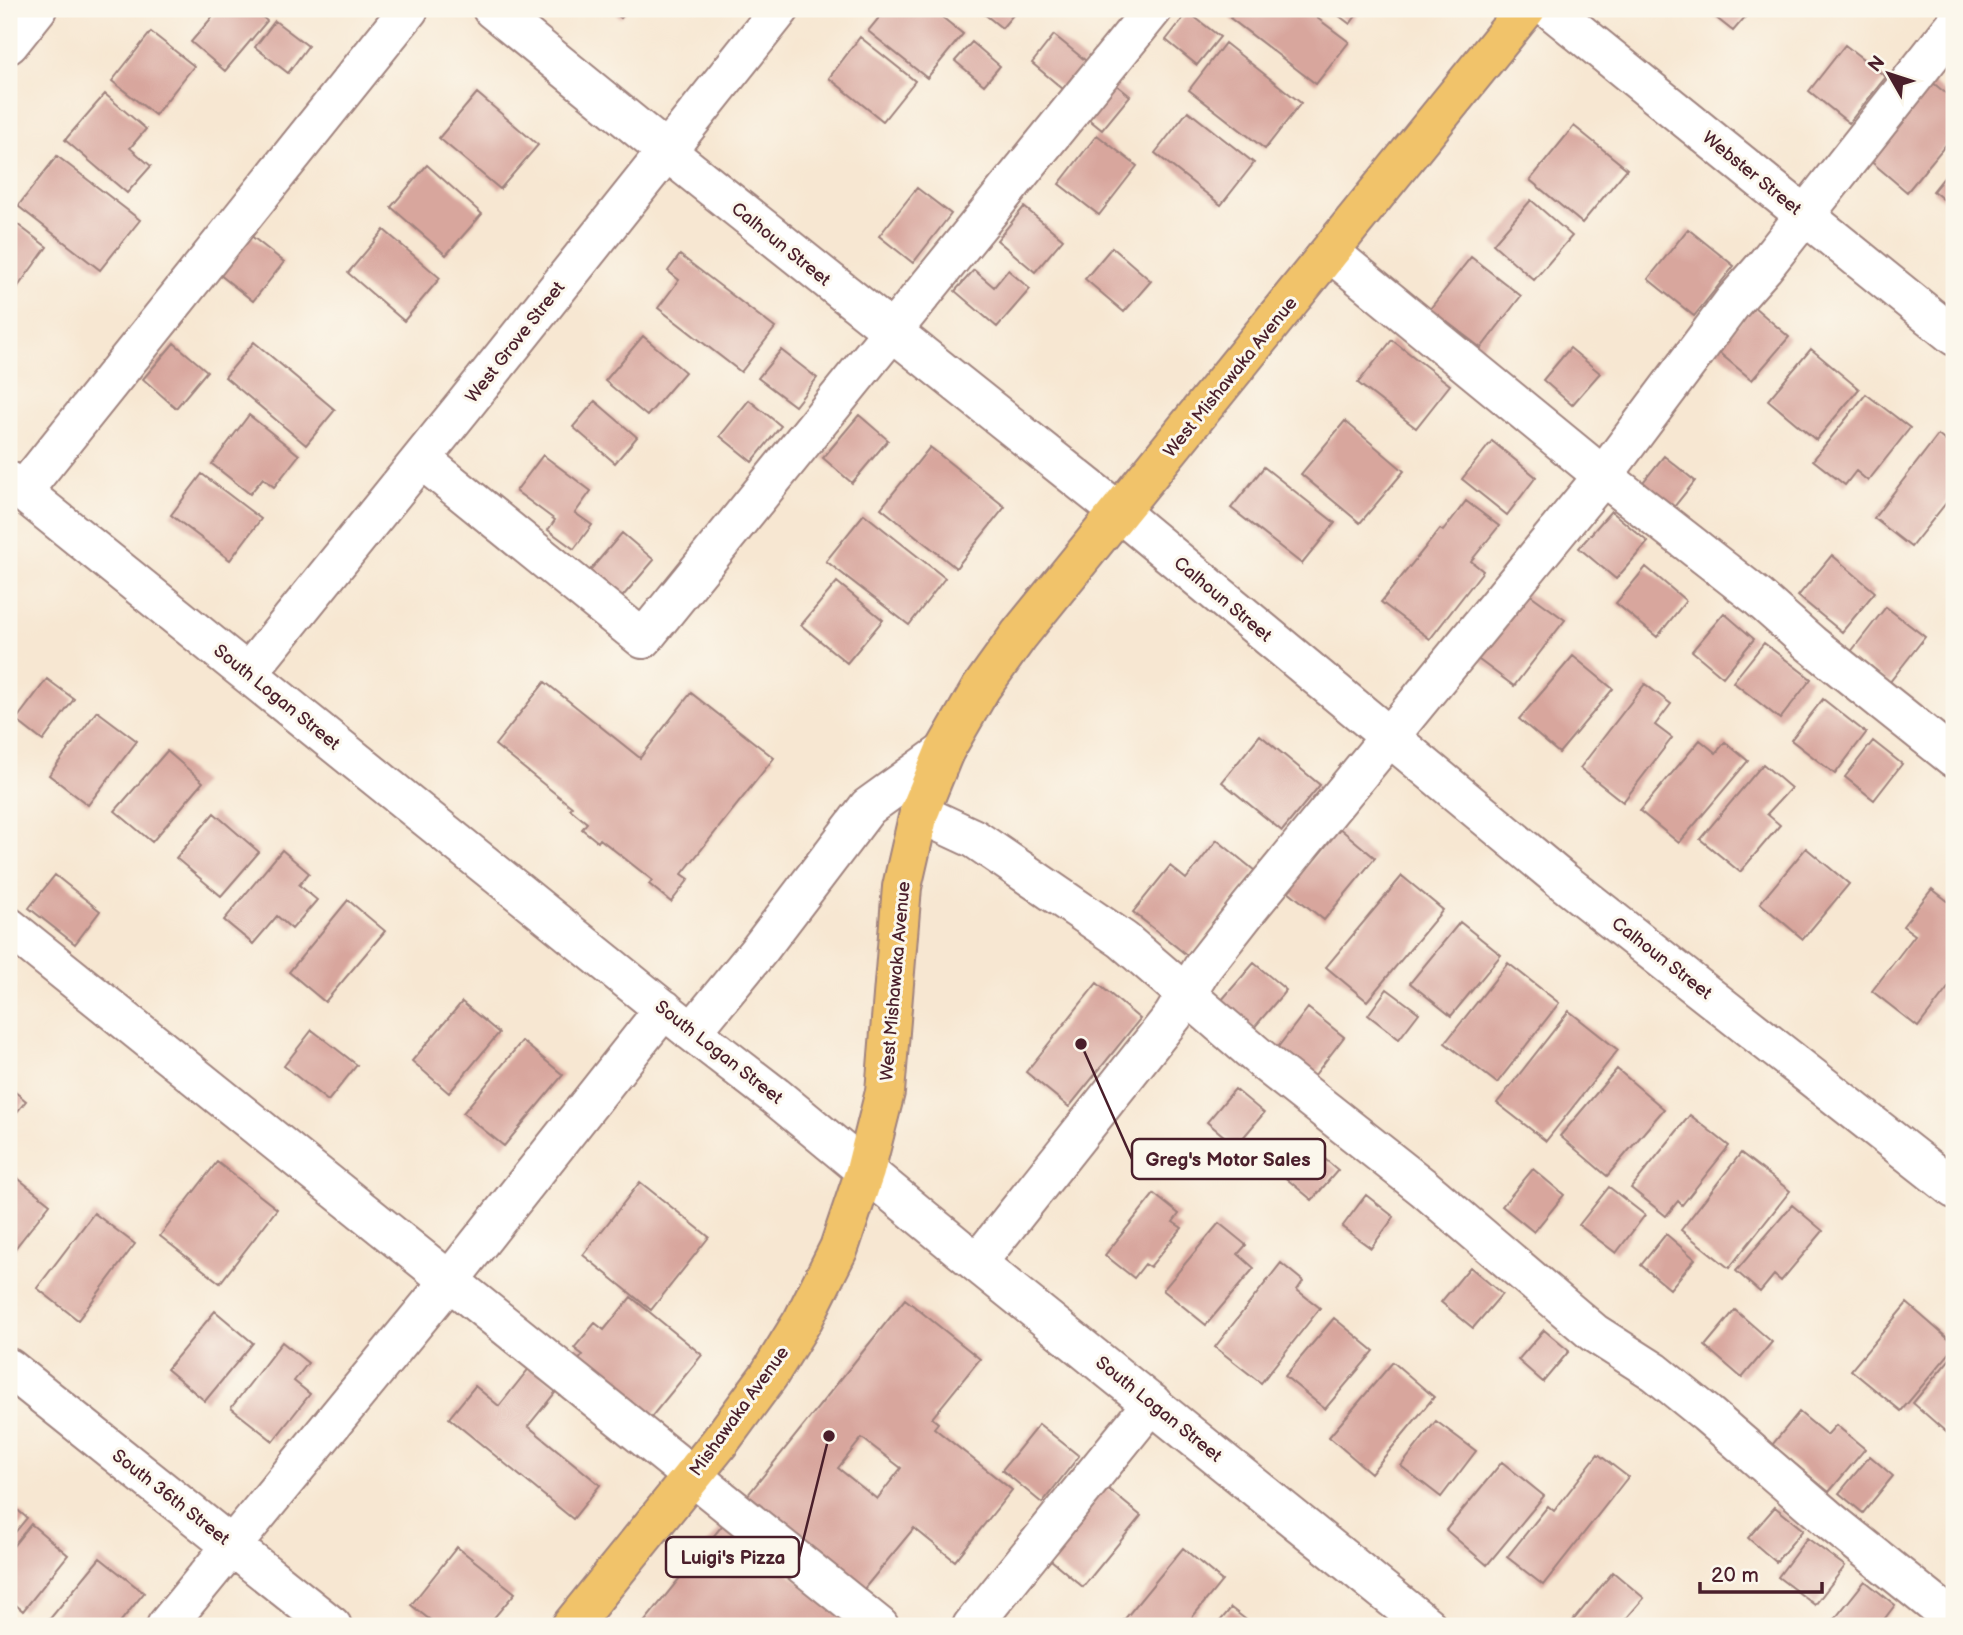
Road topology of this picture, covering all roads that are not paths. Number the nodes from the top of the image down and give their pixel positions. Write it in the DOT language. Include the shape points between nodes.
graph roads {
  1 [pos="37,9"];
  2 [pos="410,9"];
  3 [pos="492,9"];
  4 [pos="780,9"];
  5 [pos="1153,9"];
  6 [pos="1526,9"];
  7 [pos="1550,9"];
  8 [pos="1954,26"];
  9 [pos="9,44"];
  10 [pos="666,151"];
  11 [pos="1804,215"];
  12 [pos="1331,253"];
  13 [pos="891,331"];
  14 [pos="1954,336"];
  15 [pos="421,459"];
  16 [pos="1603,475"];
  17 [pos="15,487"];
  18 [pos="1119,512"];
  19 [pos="248,673"];
  20 [pos="1390,736"];
  21 [pos="944,752"];
  22 [pos="1954,758"];
  23 [pos="919,813"];
  24 [pos="9,927"];
  25 [pos="1186,994"];
  26 [pos="678,1021"];
  27 [pos="865,1171"];
  28 [pos="1954,1189"];
  29 [pos="977,1263"];
  30 [pos="449,1281"];
  31 [pos="9,1368"];
  32 [pos="1152,1403"];
  33 [pos="692,1476"];
  34 [pos="232,1545"];
  35 [pos="1954,1620"];
  36 [pos="166,1626"];
  37 [pos="332,1626"];
  38 [pos="571,1626"];
  39 [pos="879,1626"];
  40 [pos="971,1626"];
  41 [pos="1427,1626"];
  1 -- 9 [label="street"];
  2 -- 17 [label="street"];
  3 -- 10 [label="street, Calhoun Street"];
  4 -- 10 [label="street, West Grove Street"];
  5 -- 13 [label="street"];
  6 -- 12 [label="main road, West Mishawaka Avenue"];
  7 -- 11 [label="street, Webster Street"];
  8 -- 11 [label="street"];
  10 -- 13 [label="street, Calhoun Street"];
  10 -- 15 [label="street, West Grove Street"];
  11 -- 14 [label="street, Webster Street"];
  11 -- 16 [label="street"];
  12 -- 16 [label="street"];
  12 -- 18 [label="main road, West Mishawaka Avenue"];
  13 -- 15 [label="street" via="643,639"];
  13 -- 18 [label="street, Calhoun Street"];
  15 -- 19 [label="street, West Grove Street"];
  16 -- 20 [label="street"];
  16 -- 22 [label="street"];
  17 -- 19 [label="street, South Logan Street"];
  18 -- 20 [label="street, Calhoun Street"];
  18 -- 21 [label="main road, West Mishawaka Avenue" via="1019,635"];
  19 -- 26 [label="street, South Logan Street"];
  20 -- 25 [label="street" via="1242,917"];
  20 -- 28 [label="street, Calhoun Street" via="1564,883"];
  21 -- 23 [label="main road, West Mishawaka Avenue"];
  21 -- 26 [label="street, West Mishawaka Avenue" via="868,807 760,949"];
  23 -- 25 [label="street" via="975,839 1123,940"];
  23 -- 27 [label="main road, West Mishawaka Avenue" via="902,887 885,1092"];
  24 -- 30 [label="street"];
  25 -- 29 [label="street"];
  25 -- 35 [label="street" via="1594,1332 1697,1406"];
  26 -- 27 [label="street, South Logan Street"];
  26 -- 30 [label="street, West Mishawaka Avenue"];
  27 -- 29 [label="street, South Logan Street"];
  27 -- 33 [label="main road, Mishawaka Avenue" via="839,1248 803,1320 769,1375"];
  29 -- 32 [label="street, South Logan Street"];
  30 -- 33 [label="street"];
  30 -- 34 [label="street, West Mishawaka Avenue"];
  31 -- 34 [label="street, South 36th Street"];
  32 -- 40 [label="street"];
  32 -- 41 [label="street, South Logan Street"];
  33 -- 38 [label="main road, Mishawaka Avenue"];
  33 -- 39 [label="street"];
  34 -- 36 [label="street, West Mishawaka Avenue"];
  34 -- 37 [label="street, South 36th Street"];
}
